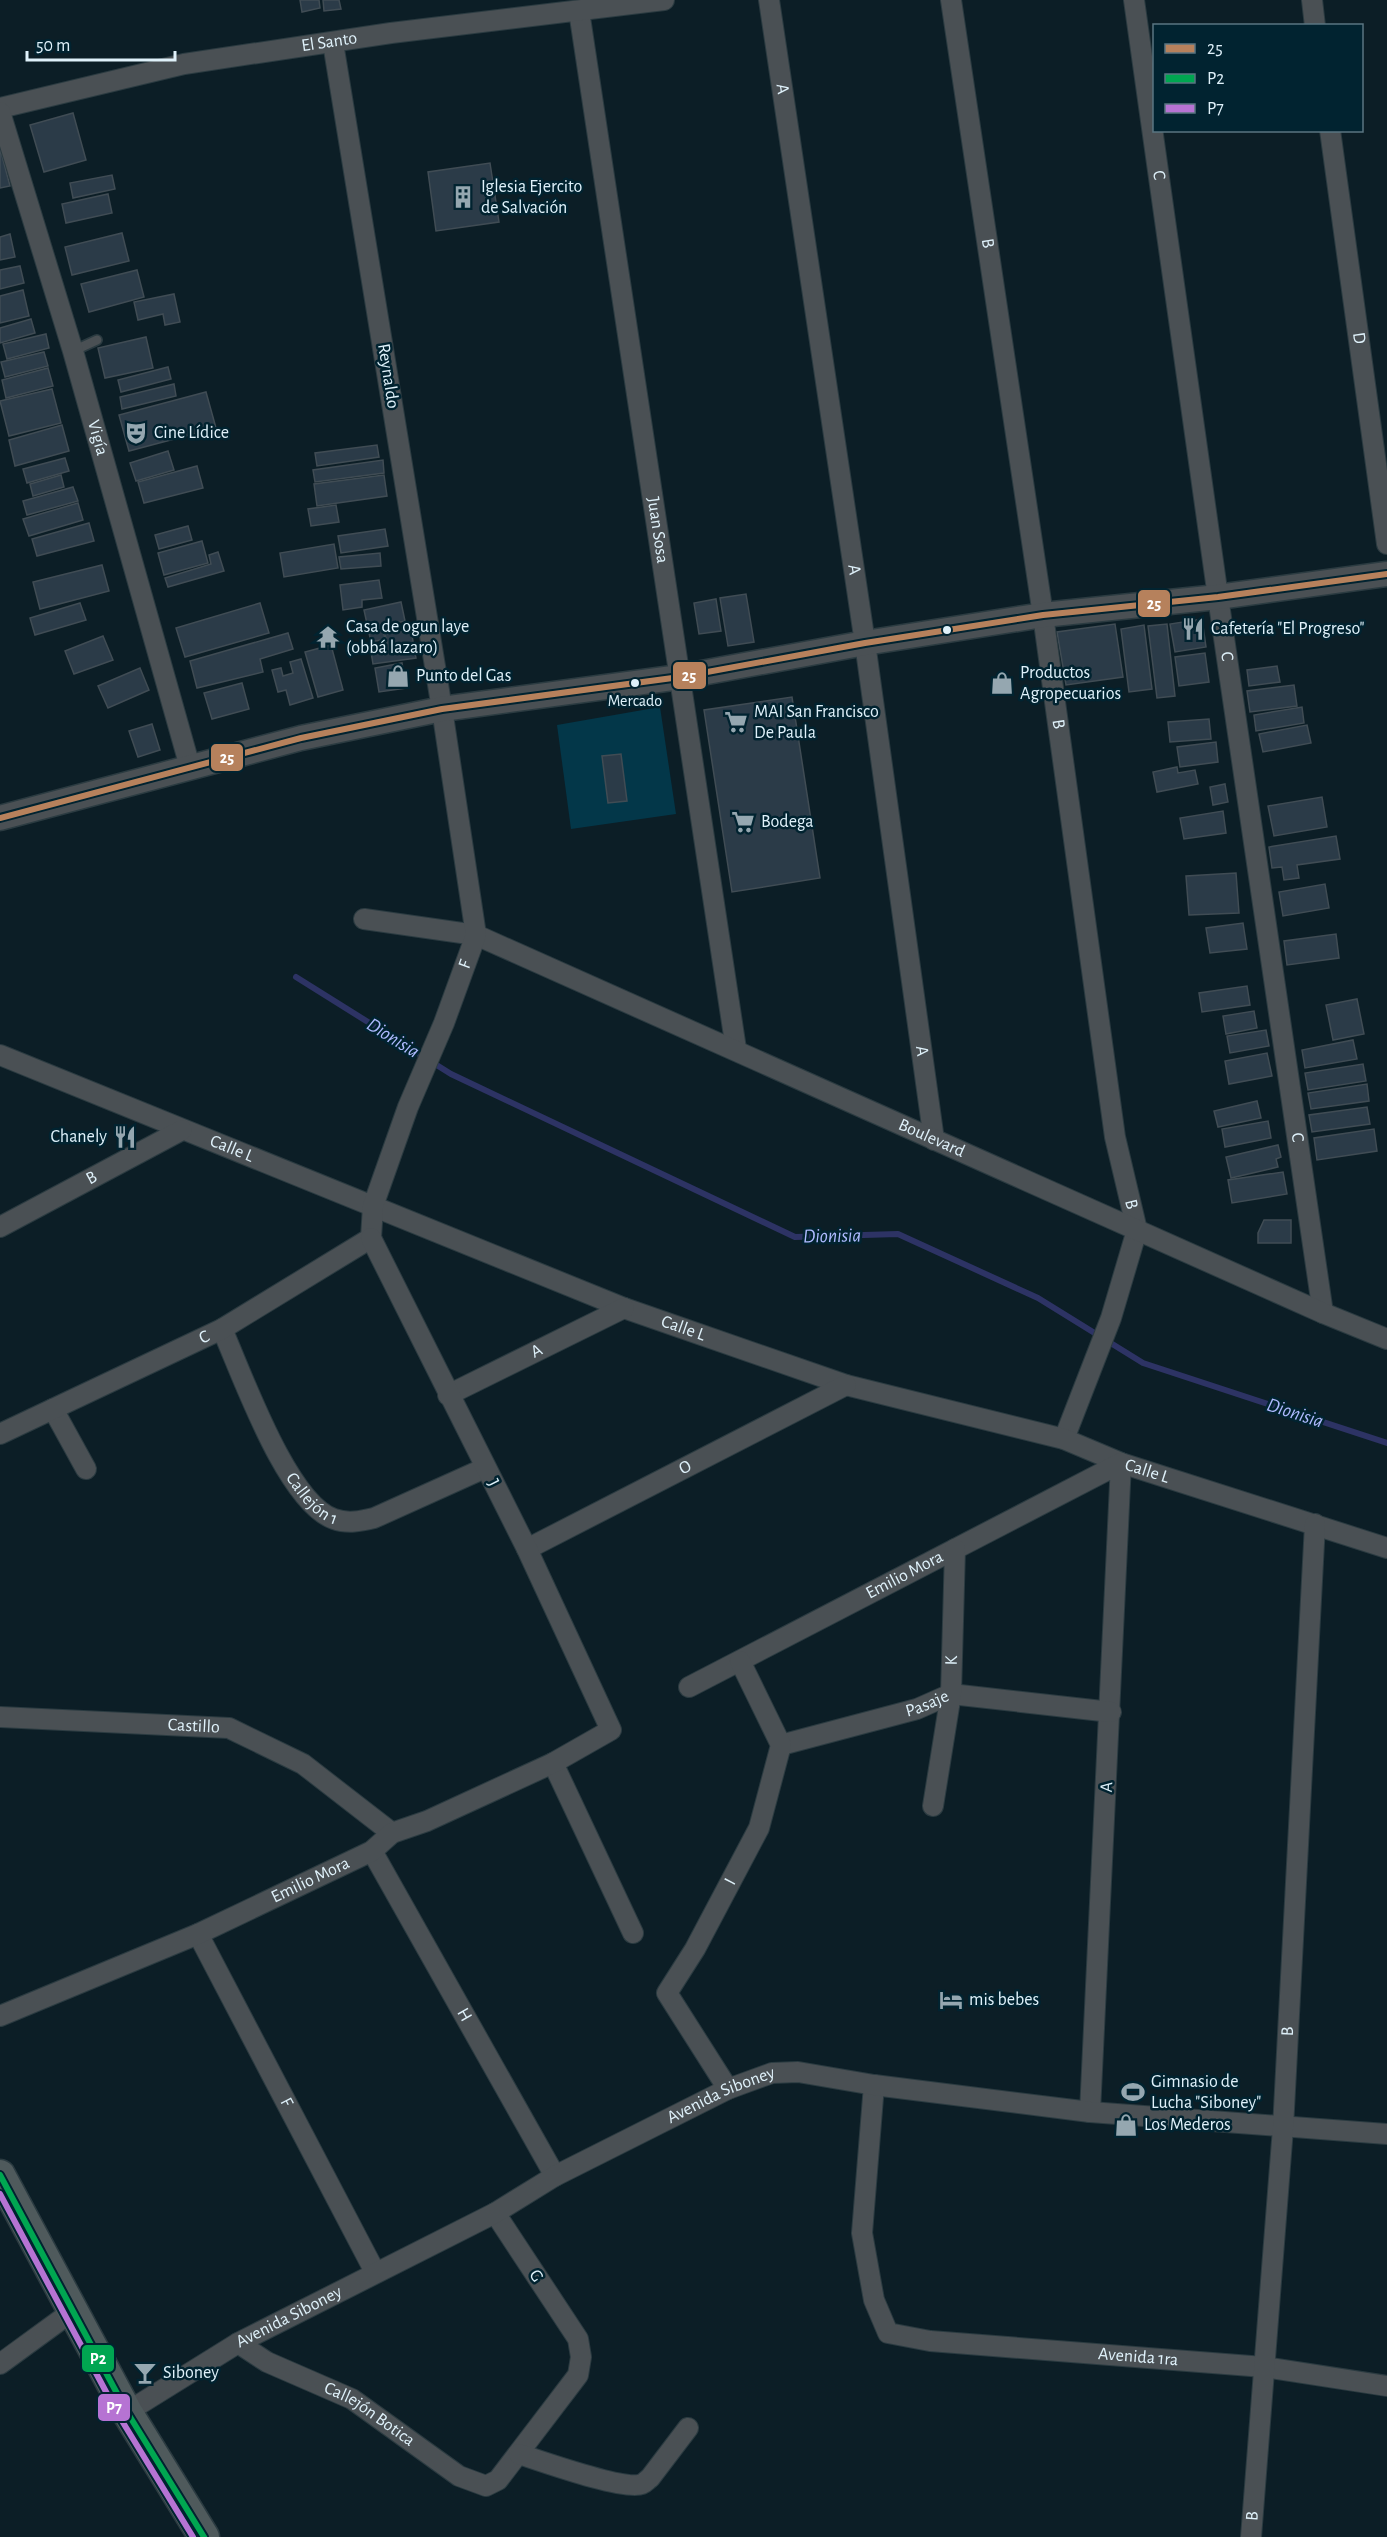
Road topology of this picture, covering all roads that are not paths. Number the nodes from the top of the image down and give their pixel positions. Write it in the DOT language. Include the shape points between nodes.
graph roads {
  1 [pos="664,0"];
  2 [pos="769,0"];
  3 [pos="951,0"];
  4 [pos="1134,0"];
  5 [pos="1312,0"];
  6 [pos="579,11"];
  7 [pos="1315,24"];
  8 [pos="333,43"];
  9 [pos="0,110"];
  10 [pos="1330,132"];
  11 [pos="97,340"];
  12 [pos="73,351"];
  13 [pos="1387,544"];
  14 [pos="1387,574"];
  15 [pos="1218,597"];
  16 [pos="1043,615"];
  17 [pos="865,643"];
  18 [pos="680,677"];
  19 [pos="442,709"];
  20 [pos="190,767"];
  21 [pos="0,818"];
  22 [pos="364,919"];
  23 [pos="476,935"];
  24 [pos="736,1049"];
  25 [pos="0,1055"];
  26 [pos="182,1130"];
  27 [pos="933,1140"];
  28 [pos="373,1206"];
  29 [pos="0,1227"];
  30 [pos="1137,1230"];
  31 [pos="371,1238"];
  32 [pos="624,1308"];
  33 [pos="1323,1313"];
  34 [pos="222,1329"];
  35 [pos="1387,1339"];
  36 [pos="846,1385"];
  37 [pos="448,1395"];
  38 [pos="53,1409"];
  39 [pos="0,1434"];
  40 [pos="1064,1439"];
  41 [pos="1121,1463"];
  42 [pos="485,1468"];
  43 [pos="86,1469"];
  44 [pos="1315,1524"];
  45 [pos="1387,1548"];
  46 [pos="527,1549"];
  47 [pos="955,1549"];
  48 [pos="740,1661"];
  49 [pos="689,1687"];
  50 [pos="951,1694"];
  51 [pos="1111,1712"];
  52 [pos="0,1717"];
  53 [pos="611,1730"];
  54 [pos="782,1745"];
  55 [pos="553,1763"];
  56 [pos="933,1806"];
  57 [pos="392,1833"];
  58 [pos="372,1851"];
  59 [pos="633,1933"];
  60 [pos="198,1934"];
  61 [pos="0,2016"];
  62 [pos="874,2085"];
  63 [pos="728,2089"];
  64 [pos="1090,2112"];
  65 [pos="1282,2128"];
  66 [pos="1387,2134"];
  67 [pos="0,2175"];
  68 [pos="555,2176"];
  69 [pos="495,2213"];
  70 [pos="375,2272"];
  71 [pos="74,2310"];
  72 [pos="238,2343"];
  73 [pos="0,2364"];
  74 [pos="1264,2367"];
  75 [pos="1387,2386"];
  76 [pos="127,2412"];
  77 [pos="688,2428"];
  78 [pos="519,2454"];
  79 [pos="204,2537"];
  80 [pos="1251,2537"];
  1 -- 6 [label="street, El Santo"];
  2 -- 17 [label="street, A"];
  3 -- 16 [label="street, B"];
  4 -- 15 [label="street, C"];
  5 -- 7 [label="street"];
  6 -- 8 [label="street, El Santo"];
  6 -- 18 [label="street, Juan Sosa"];
  8 -- 9 [label="street, El Santo" via="184,64"];
  8 -- 19 [label="street, Reynaldo"];
  9 -- 12 [label="street, Vigía"];
  10 -- 13 [label="street, D"];
  11 -- 12 [label="lane"];
  12 -- 20 [label="street, Vigía"];
  14 -- 15 [label="street"];
  15 -- 16 [label="street"];
  15 -- 33 [label="street, C"];
  16 -- 17 [label="street"];
  16 -- 30 [label="street, B" via="1115,1137"];
  17 -- 18 [label="street"];
  17 -- 27 [label="street, A"];
  18 -- 19 [label="street"];
  18 -- 24 [label="street, Juan Sosa"];
  19 -- 20 [label="street" via="301,738"];
  19 -- 23 [label="street, F"];
  20 -- 21 [label="street"];
  22 -- 23 [label="street, Boulevard"];
  23 -- 24 [label="street, Boulevard"];
  23 -- 28 [label="street, F"];
  24 -- 27 [label="street, Boulevard"];
  25 -- 26 [label="street, Calle L"];
  26 -- 28 [label="street, Calle L"];
  26 -- 29 [label="street, B"];
  27 -- 30 [label="street, Boulevard"];
  28 -- 31 [label="street"];
  28 -- 32 [label="street, Calle L"];
  30 -- 33 [label="street, Boulevard"];
  30 -- 40 [label="street, B" via="1111,1318"];
  31 -- 34 [label="street, C"];
  31 -- 37 [label="street, J"];
  32 -- 36 [label="street, Calle L"];
  32 -- 37 [label="street, A"];
  33 -- 35 [label="street, Boulevard"];
  34 -- 38 [label="street, C"];
  34 -- 42 [label="street, Callejón 1" via="285,1470 315,1506 333,1519 355,1523 374,1518"];
  36 -- 40 [label="street, Calle L"];
  36 -- 46 [label="street, O"];
  37 -- 42 [label="street, J"];
  38 -- 39 [label="street, C"];
  38 -- 43 [label="street"];
  40 -- 41 [label="street, Calle L"];
  41 -- 44 [label="street, Calle L"];
  41 -- 47 [label="street, Emilio Mora"];
  41 -- 51 [label="street, A"];
  42 -- 46 [label="street, J"];
  44 -- 45 [label="street, Calle L"];
  44 -- 65 [label="street, B"];
  46 -- 53 [label="street, J"];
  47 -- 48 [label="street, Emilio Mora"];
  47 -- 50 [label="street, K"];
  48 -- 49 [label="street, Emilio Mora"];
  48 -- 54 [label="street"];
  50 -- 51 [label="street, Pasaje"];
  50 -- 54 [label="street, Pasaje" via="917,1709"];
  50 -- 56 [label="street, K"];
  51 -- 64 [label="street, A"];
  52 -- 57 [label="street, Castillo" via="230,1728 303,1764"];
  53 -- 55 [label="street, Emilio Mora"];
  54 -- 63 [label="street, I" via="759,1828 667,1994"];
  55 -- 57 [label="street, Emilio Mora"];
  55 -- 59 [label="street"];
  57 -- 58 [label="street, Emilio Mora"];
  58 -- 60 [label="street, Emilio Mora"];
  58 -- 68 [label="street, H"];
  60 -- 61 [label="street, Emilio Mora"];
  60 -- 70 [label="street, F"];
  62 -- 63 [label="street, Avenida Siboney" via="798,2072 772,2073"];
  62 -- 64 [label="street, Avenida Siboney"];
  62 -- 74 [label="street, Avenida 1ra" via="862,2233 874,2300 888,2333 930,2341"];
  63 -- 68 [label="street, Avenida Siboney"];
  64 -- 65 [label="street, Avenida Siboney"];
  65 -- 66 [label="street, Avenida Siboney"];
  65 -- 74 [label="street, B"];
  67 -- 71 [label="main road"];
  68 -- 69 [label="street, Avenida Siboney"];
  69 -- 70 [label="street, Avenida Siboney"];
  69 -- 78 [label="street, G" via="578,2339 581,2357 578,2375"];
  70 -- 72 [label="street, Avenida Siboney"];
  71 -- 73 [label="street"];
  71 -- 76 [label="main road"];
  72 -- 76 [label="street, Avenida Siboney"];
  72 -- 78 [label="street, Callejón Botica" via="267,2362 352,2399 475,2484 486,2486 498,2480"];
  74 -- 75 [label="street, Avenida 1ra"];
  74 -- 80 [label="street, B"];
  76 -- 79 [label="main road"];
  77 -- 78 [label="street" via="642,2484 600,2478"];
}
